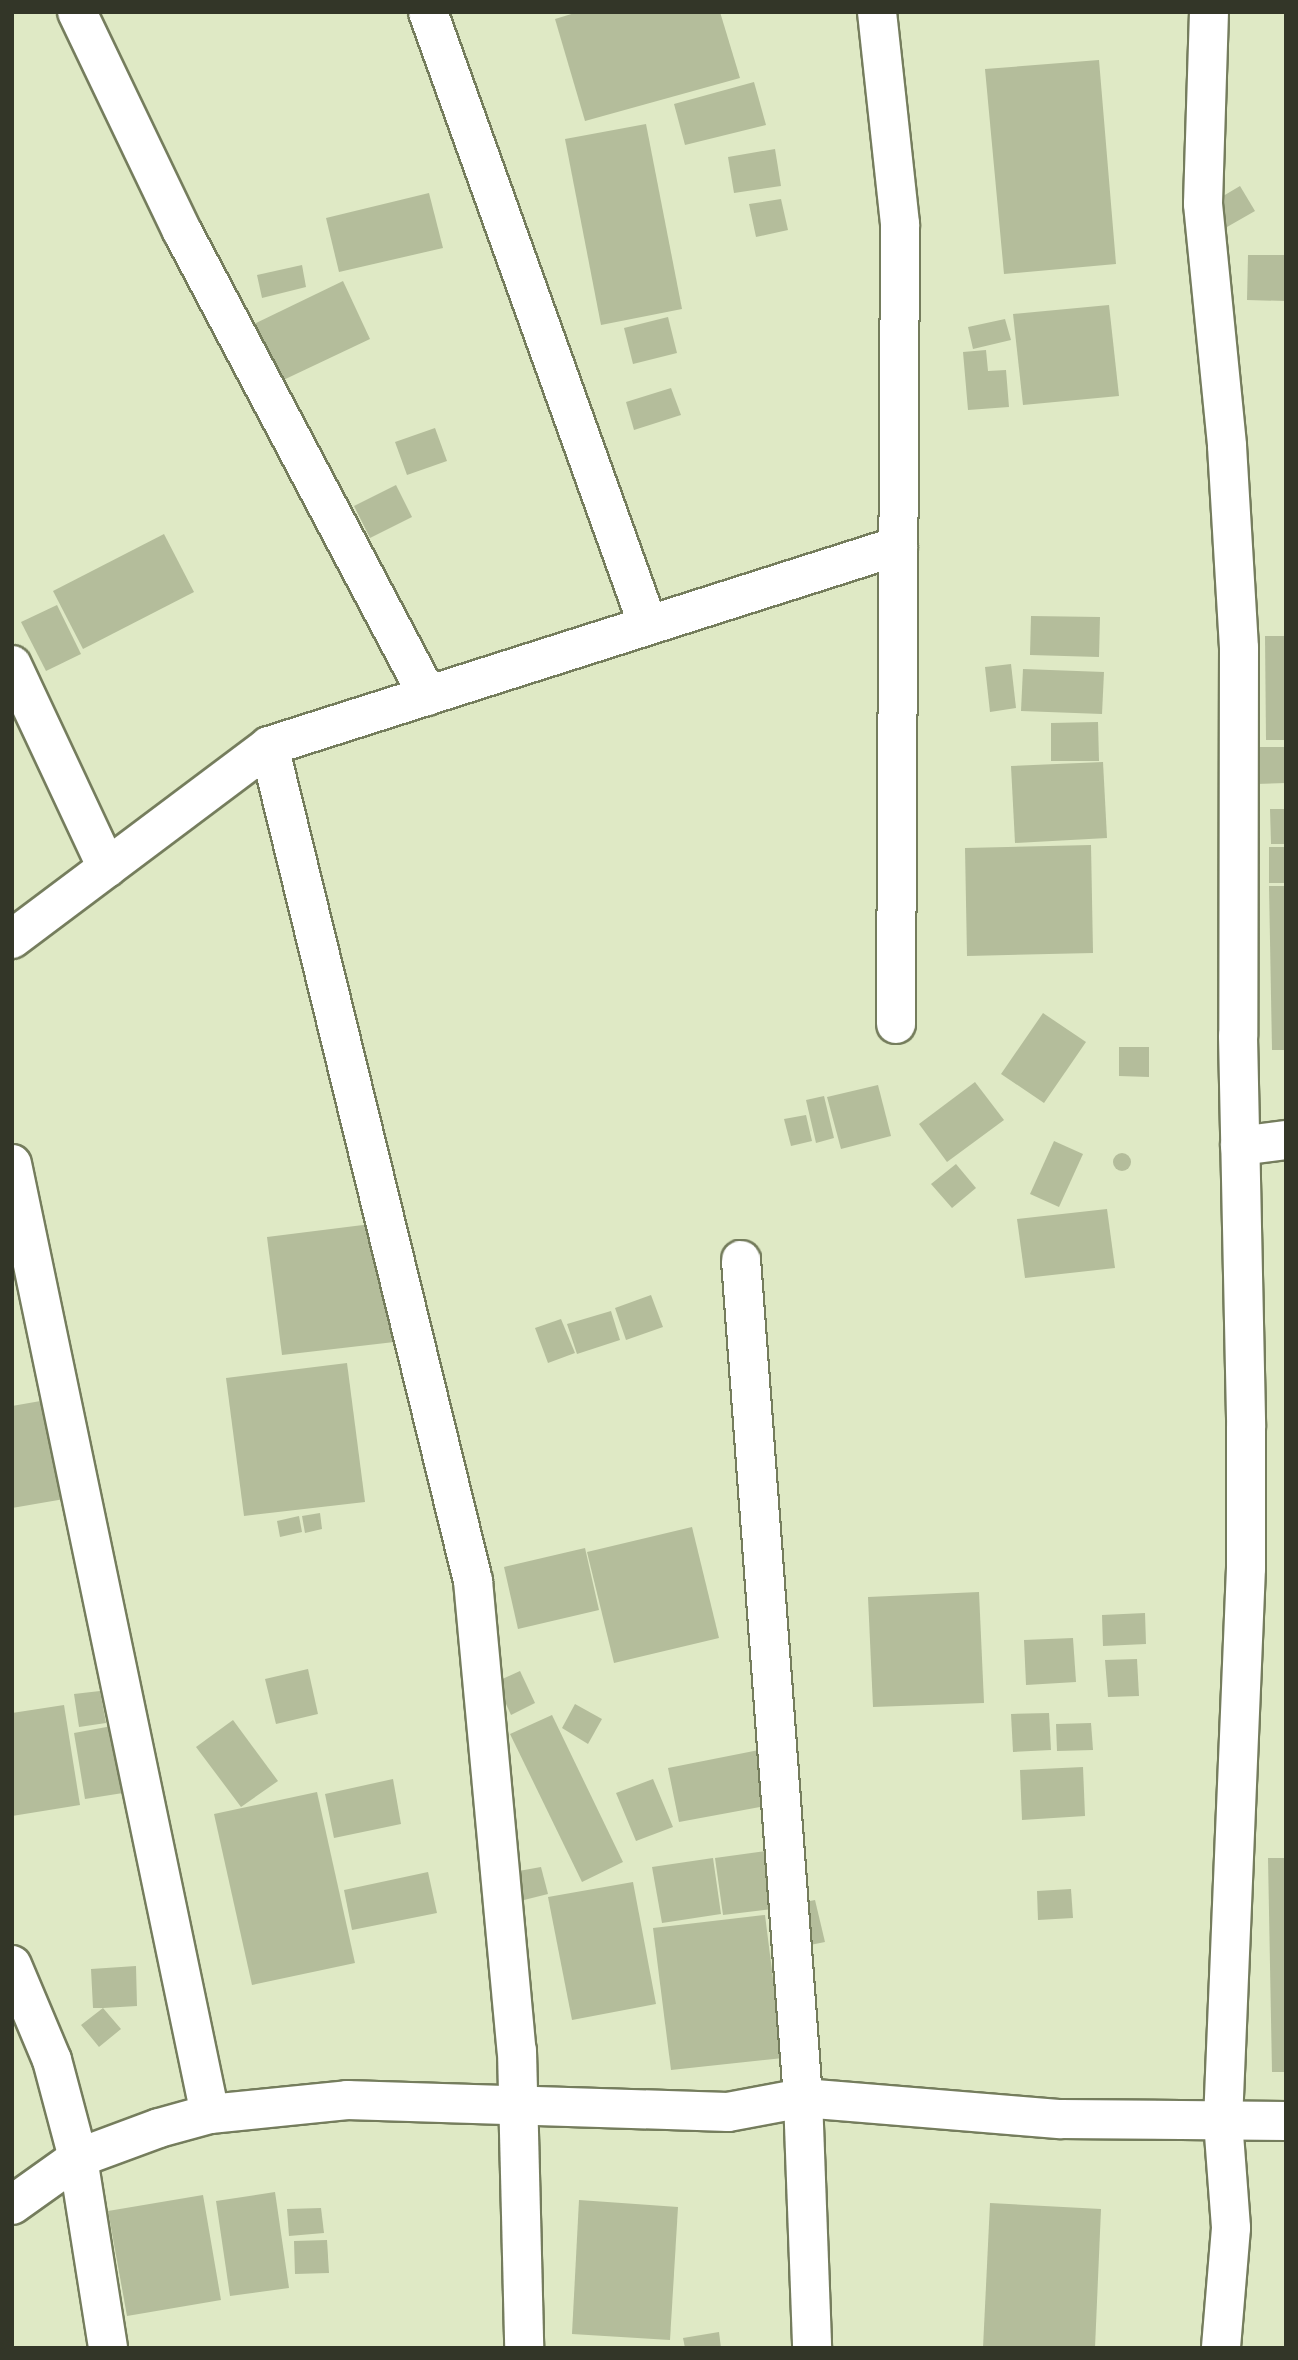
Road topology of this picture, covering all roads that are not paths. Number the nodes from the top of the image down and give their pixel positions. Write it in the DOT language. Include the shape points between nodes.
graph roads {
  1 [pos="77,12"];
  2 [pos="428,12"];
  3 [pos="877,12"];
  4 [pos="1209,12"];
  5 [pos="898,546"];
  6 [pos="648,625"];
  7 [pos="12,665"];
  8 [pos="428,696"];
  9 [pos="269,746"];
  10 [pos="107,868"];
  11 [pos="12,939"];
  12 [pos="895,1024"];
  13 [pos="1286,1140"];
  14 [pos="1240,1146"];
  15 [pos="12,1164"];
  16 [pos="741,1260"];
  17 [pos="12,1965"];
  18 [pos="803,2098"];
  19 [pos="521,2109"];
  20 [pos="210,2114"];
  21 [pos="1223,2121"];
  22 [pos="1286,2121"];
  23 [pos="78,2158"];
  24 [pos="12,2205"];
  25 [pos="108,2348"];
  26 [pos="524,2348"];
  27 [pos="812,2348"];
  28 [pos="1222,2348"];
  1 -- 8 [label="street" via="182,231"];
  2 -- 6 [label="street"];
  3 -- 5 [label="street" via="900,224"];
  4 -- 14 [label="street" via="1203,204 1227,446 1239,648"];
  5 -- 6 [label="street"];
  5 -- 12 [label="street"];
  6 -- 8 [label="street"];
  7 -- 10 [label="street"];
  8 -- 9 [label="street"];
  9 -- 10 [label="street"];
  9 -- 19 [label="street" via="473,1581"];
  10 -- 11 [label="street"];
  13 -- 14 [label="street"];
  14 -- 21 [label="street" via="1246,1568"];
  15 -- 20 [label="street"];
  16 -- 18 [label="street"];
  17 -- 23 [label="street" via="52,2060"];
  18 -- 19 [label="street" via="728,2112"];
  18 -- 21 [label="street" via="1061,2119"];
  18 -- 27 [label="street"];
  19 -- 20 [label="street" via="347,2100"];
  19 -- 26 [label="street"];
  20 -- 23 [label="street"];
  21 -- 22 [label="street"];
  21 -- 28 [label="street" via="1231,2228"];
  23 -- 24 [label="street"];
  23 -- 25 [label="street"];
}
